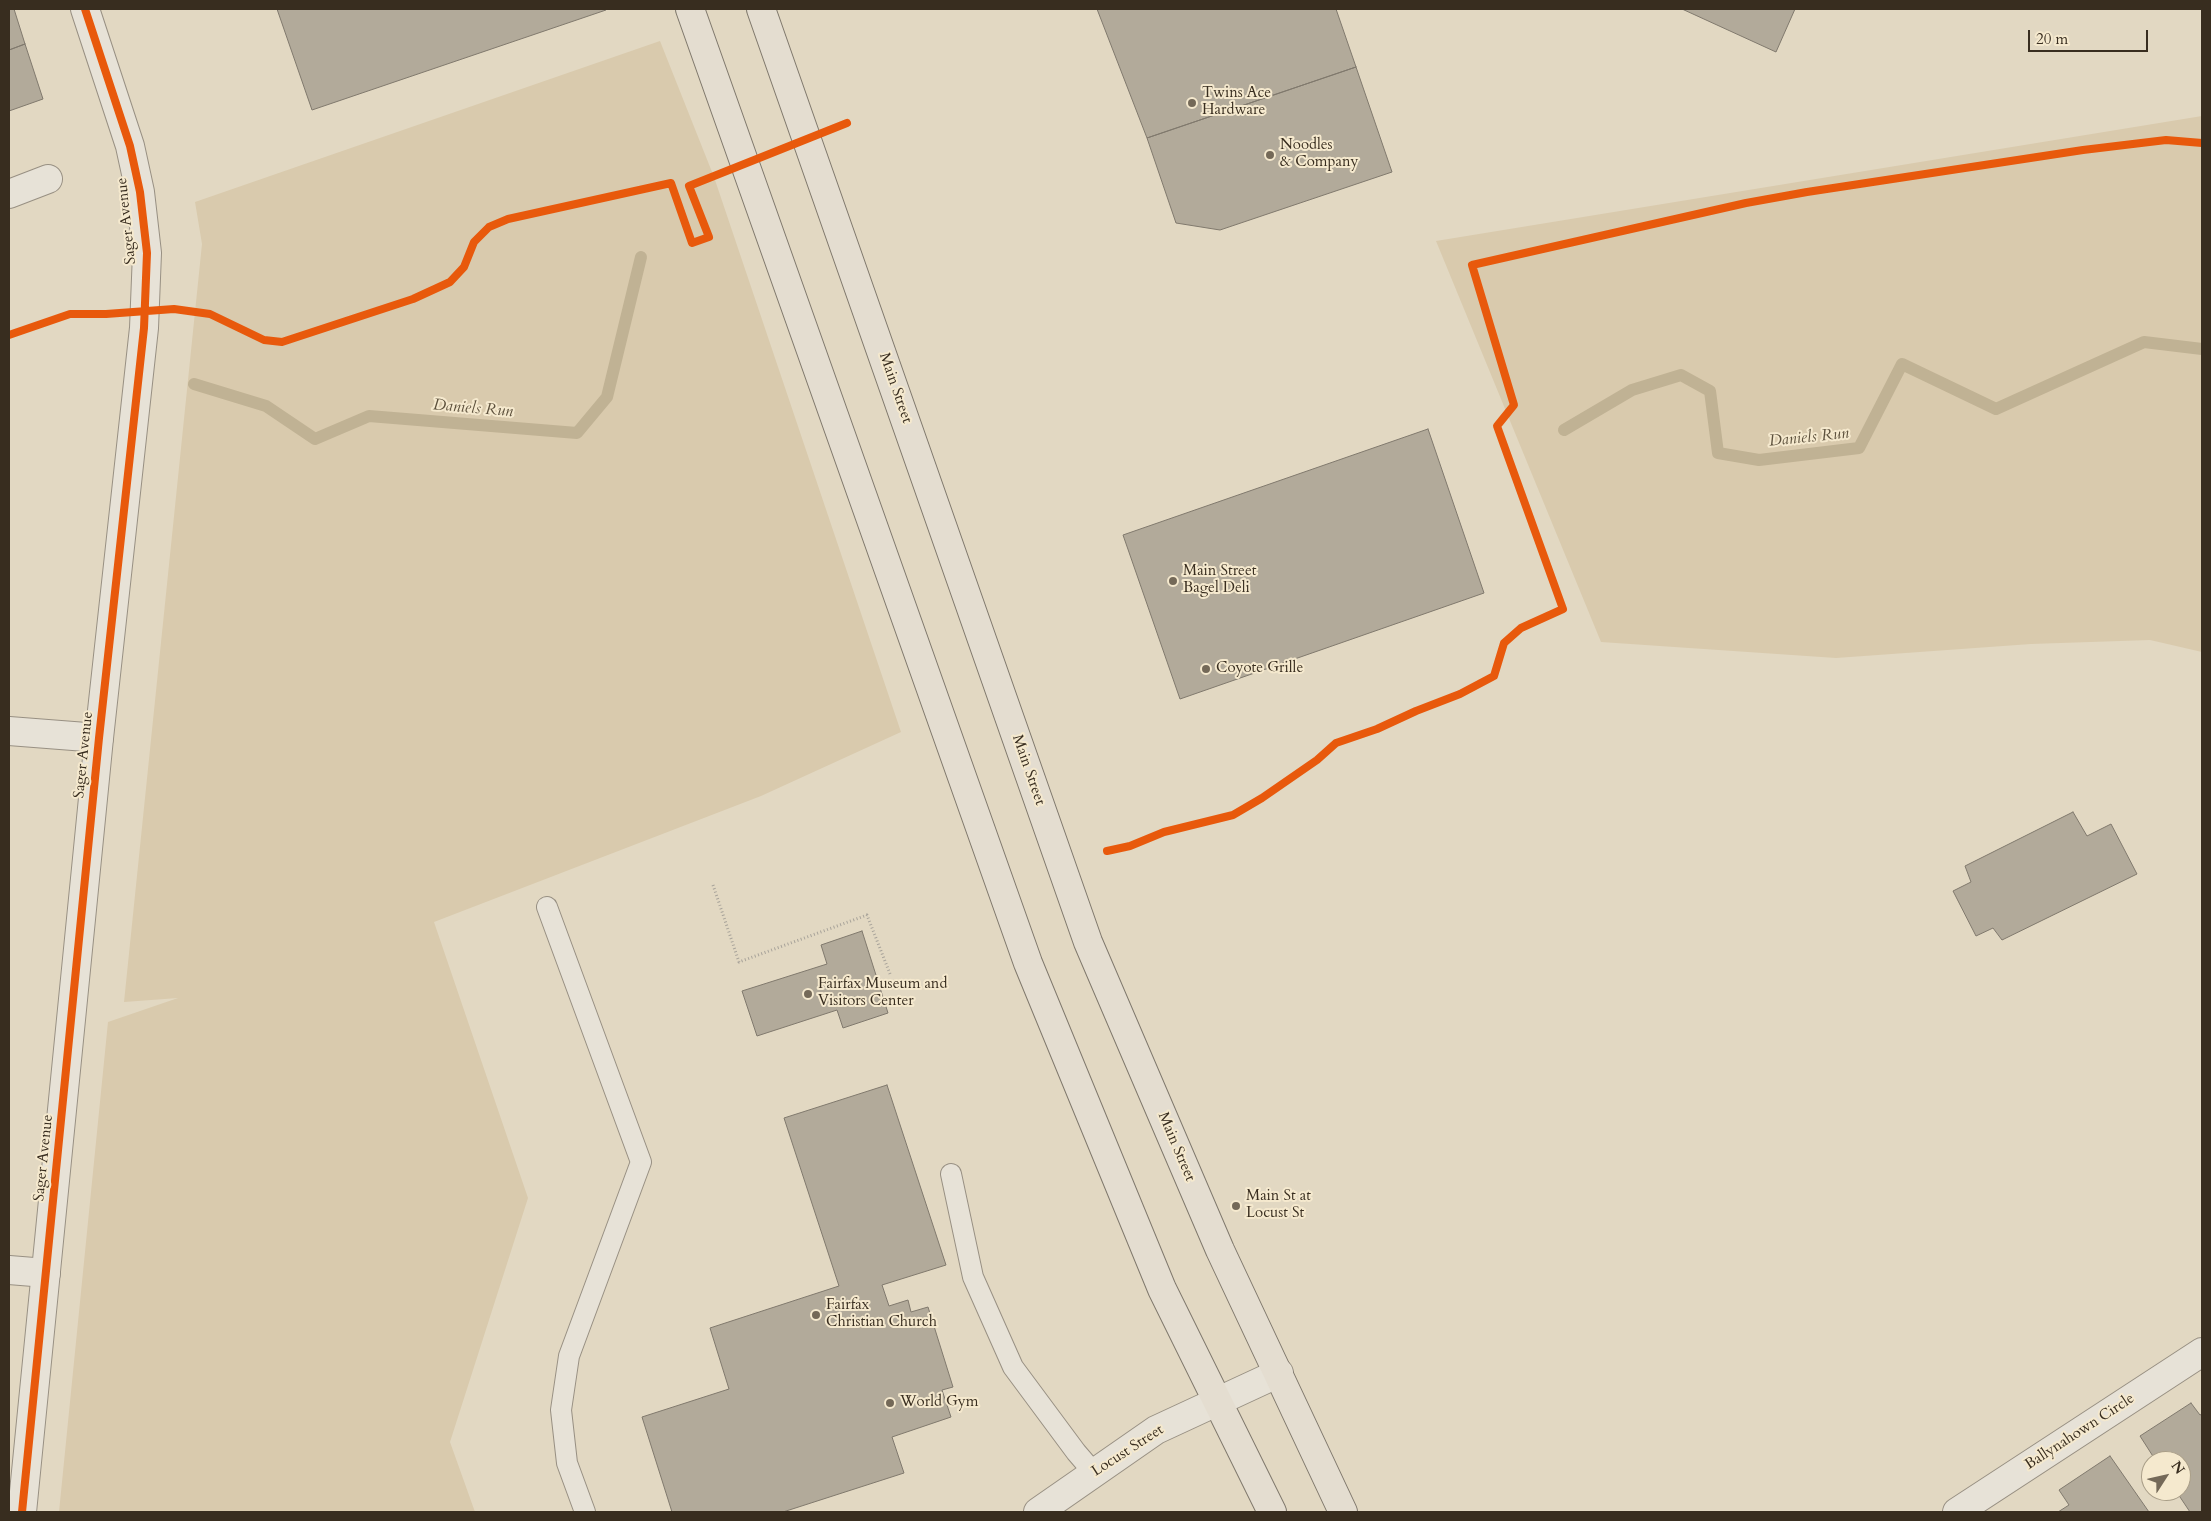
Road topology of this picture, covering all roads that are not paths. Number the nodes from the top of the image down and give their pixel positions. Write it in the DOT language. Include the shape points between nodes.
graph roads {
  1 [pos="85,9"];
  2 [pos="690,9"];
  3 [pos="761,9"];
  4 [pos="48,179"];
  5 [pos="9,194"];
  6 [pos="9,731"];
  7 [pos="99,738"];
  8 [pos="547,907"];
  9 [pos="951,1174"];
  10 [pos="9,1270"];
  11 [pos="46,1273"];
  12 [pos="2202,1352"];
  13 [pos="1279,1373"];
  14 [pos="1219,1402"];
  15 [pos="1094,1473"];
  16 [pos="22,1512"];
  17 [pos="585,1512"];
  18 [pos="1038,1512"];
  19 [pos="1272,1512"];
  20 [pos="1343,1512"];
  21 [pos="1957,1512"];
  1 -- 7 [label="street, Sager Avenue" via="130,146 140,192 146,253 144,328"];
  2 -- 14 [label="main road" via="1028,964 1162,1289"];
  3 -- 13 [label="main road, Main Street" via="1088,942 1220,1250"];
  4 -- 5 [label="street"];
  6 -- 7 [label="street"];
  7 -- 11 [label="street, Sager Avenue"];
  8 -- 17 [label="lane" via="641,1162 569,1356 561,1410 567,1464"];
  9 -- 15 [label="lane" via="973,1277 1012,1367"];
  10 -- 11 [label="street"];
  11 -- 16 [label="street, Sager Avenue"];
  12 -- 21 [label="street, Ballynahown Circle"];
  13 -- 14 [label="street, Locust Street"];
  13 -- 20 [label="main road, Main Street"];
  14 -- 15 [label="street, Locust Street" via="1156,1430"];
  14 -- 19 [label="main road"];
  15 -- 18 [label="street, Locust Street"];
}
